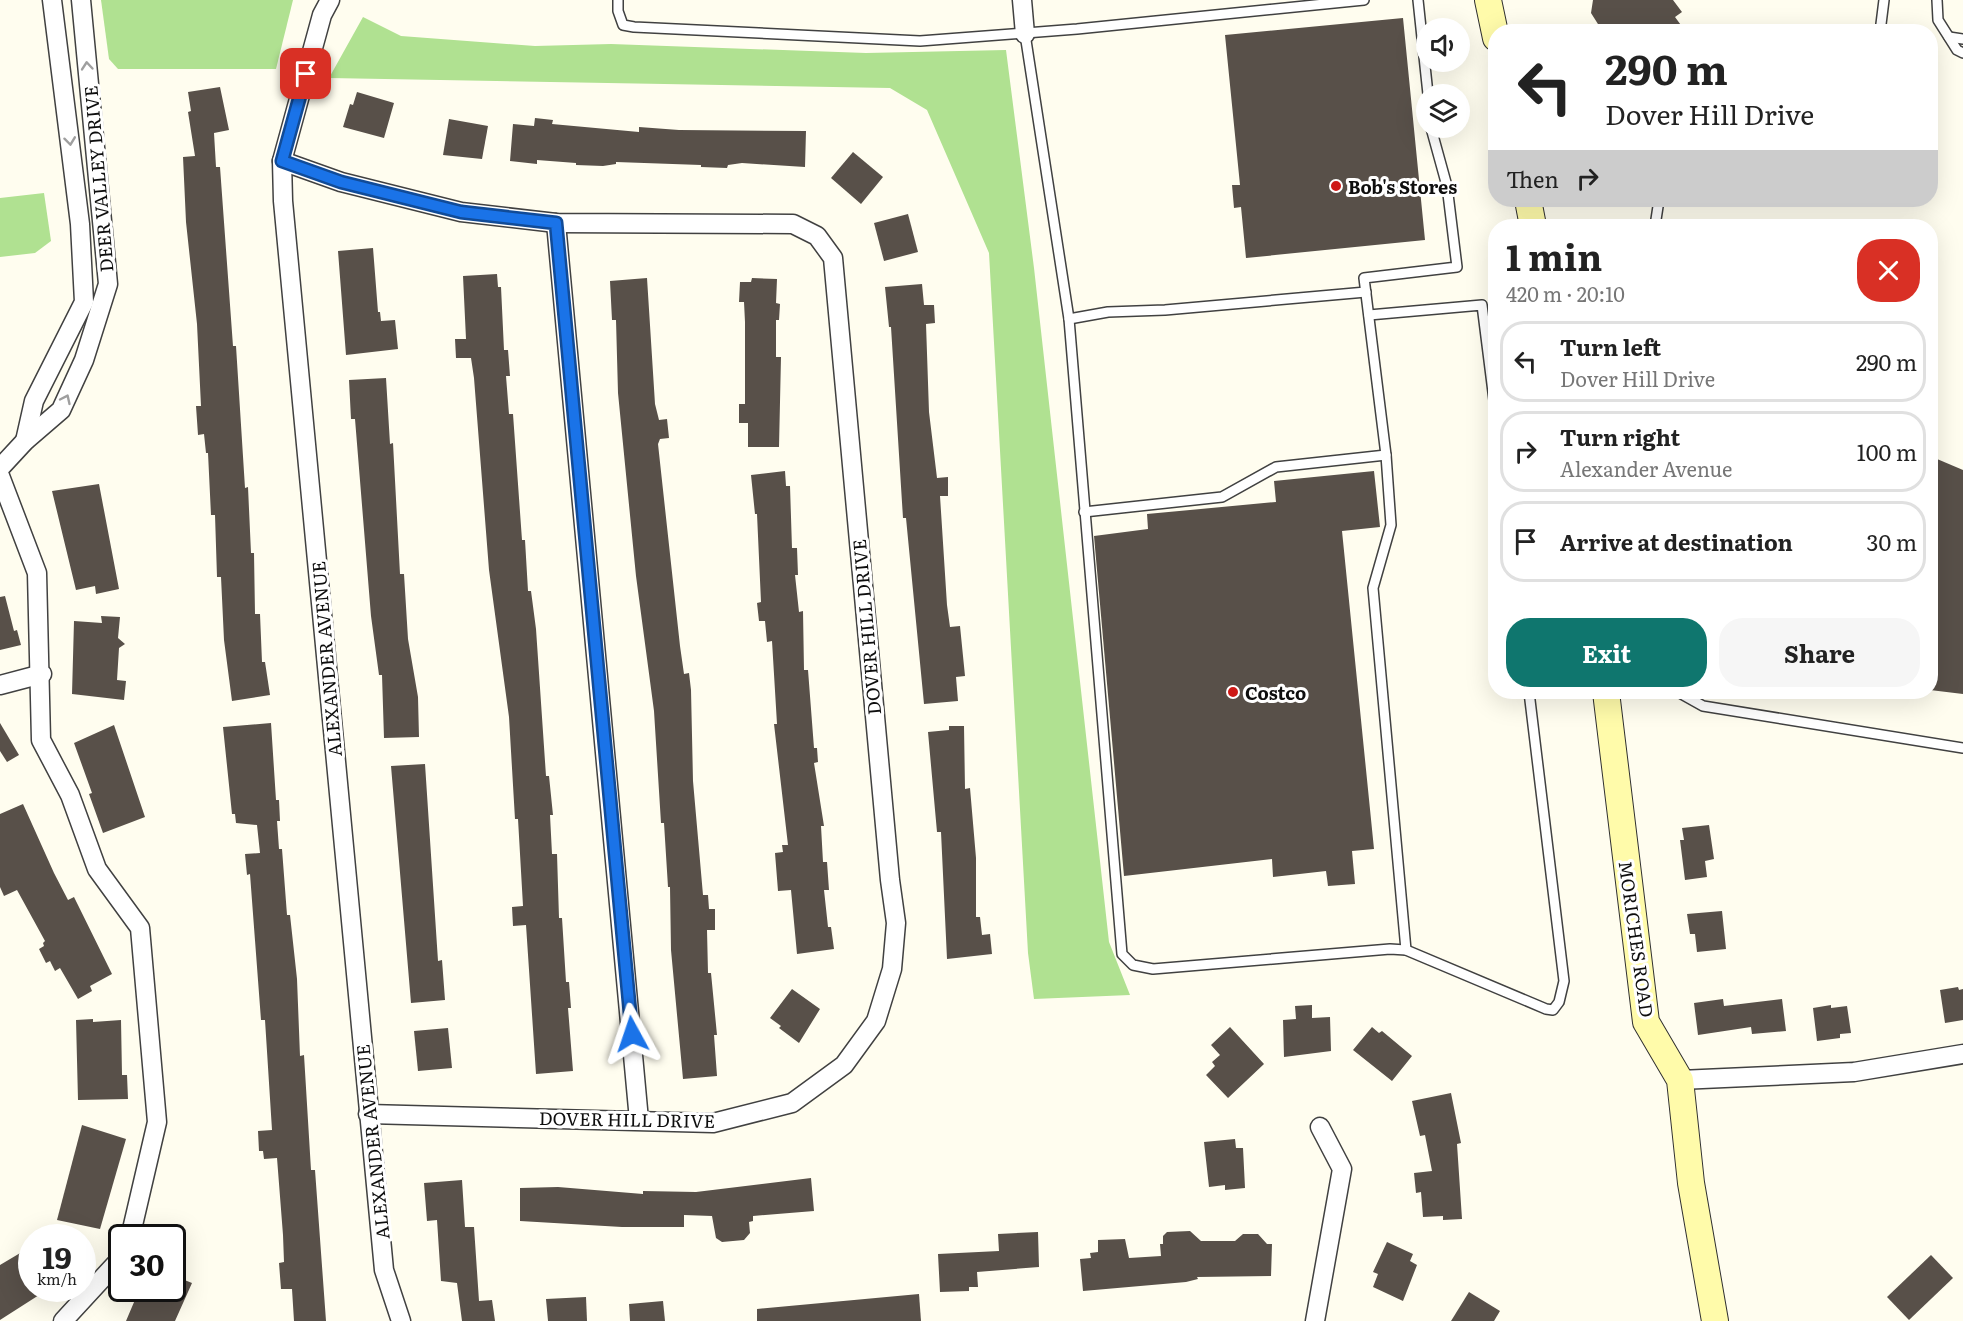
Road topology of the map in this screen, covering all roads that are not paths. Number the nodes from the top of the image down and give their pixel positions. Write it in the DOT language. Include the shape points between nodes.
graph roads {
  1 [pos="52,0"];
  2 [pos="81,0"];
  3 [pos="330,0"];
  4 [pos="618,0"];
  5 [pos="1022,0"];
  6 [pos="1364,0"];
  7 [pos="1418,0"];
  8 [pos="1488,0"];
  9 [pos="1884,0"];
  10 [pos="1937,0"];
  11 [pos="1493,24"];
  12 [pos="1881,24"];
  13 [pos="1025,33"];
  14 [pos="1949,37"];
  15 [pos="1963,39"];
  16 [pos="1963,53"];
  17 [pos="1427,84"];
  18 [pos="1433,138"];
  19 [pos="282,161"];
  20 [pos="556,223"];
  21 [pos="1366,292"];
  22 [pos="1369,315"];
  23 [pos="1069,319"];
  24 [pos="1488,352"];
  25 [pos="25,441"];
  26 [pos="1386,455"];
  27 [pos="0,468"];
  28 [pos="0,476"];
  29 [pos="1084,512"];
  30 [pos="42,674"];
  31 [pos="0,685"];
  32 [pos="1530,699"];
  33 [pos="1607,699"];
  34 [pos="1690,699"];
  35 [pos="1963,748"];
  36 [pos="1406,950"];
  37 [pos="1963,1054"];
  38 [pos="1680,1080"];
  39 [pos="368,1114"];
  40 [pos="639,1120"];
  41 [pos="1320,1127"];
  42 [pos="133,1224"];
  43 [pos="108,1272"];
  44 [pos="63,1321"];
  45 [pos="401,1321"];
  46 [pos="1315,1321"];
  47 [pos="1714,1321"];
  1 -- 25 [label="street, DEER VALLEY DRIVE, one-way" via="80,224 84,302 34,400"];
  25 -- 2 [label="street, DEER VALLEY DRIVE, one-way" via="61,410 84,360 108,284"];
  3 -- 19 [label="street, ALEXANDER AVENUE" via="322,15"];
  4 -- 13 [label="lane" via="624,25 634,27 920,41"];
  5 -- 13 [label="street"];
  6 -- 13 [label="lane"];
  7 -- 17 [label="lane"];
  8 -- 11 [label="street"];
  9 -- 12 [label="lane"];
  10 -- 14 [label="lane" via="1938,20"];
  13 -- 23 [label="lane"];
  14 -- 15 [label="lane"];
  14 -- 16 [label="lane"];
  18 -- 21 [label="lane" via="1447,186 1457,267 1364,278"];
  19 -- 20 [label="street, DOVER HILL DRIVE" via="341,182 461,212"];
  19 -- 39 [label="street, ALEXANDER AVENUE"];
  20 -- 40 [label="street"];
  20 -- 40 [label="street, DOVER HILL DRIVE" via="793,224 817,236 833,258 896,923 892,969 876,1021 844,1065 792,1103 713,1123"];
  21 -- 22 [label="lane"];
  21 -- 23 [label="lane" via="1108,312"];
  22 -- 24 [label="lane" via="1482,304"];
  22 -- 26 [label="lane"];
  23 -- 29 [label="lane"];
  25 -- 27 [label="street, DEER VALLEY DRIVE"];
  26 -- 29 [label="lane" via="1276,466 1222,497"];
  26 -- 36 [label="lane" via="1391,525 1373,588"];
  28 -- 30 [label="street" via="37,573"];
  29 -- 36 [label="lane" via="1122,954 1134,965 1153,969"];
  30 -- 31 [label="street"];
  30 -- 42 [label="street" via="41,740 70,795 97,868 140,928 157,1122"];
  32 -- 36 [label="lane" via="1564,981 1559,1002 1553,1010 1546,1009"];
  33 -- 38 [label="street, MORICHES ROAD" via="1646,1022"];
  34 -- 35 [label="lane" via="1703,706"];
  37 -- 38 [label="street" via="1854,1072"];
  38 -- 47 [label="street, MORICHES ROAD" via="1691,1183"];
  39 -- 40 [label="street, DOVER HILL DRIVE"];
  39 -- 45 [label="street, ALEXANDER AVENUE" via="384,1270"];
  41 -- 46 [label="street" via="1342,1169"];
  43 -- 44 [label="street"];
}
